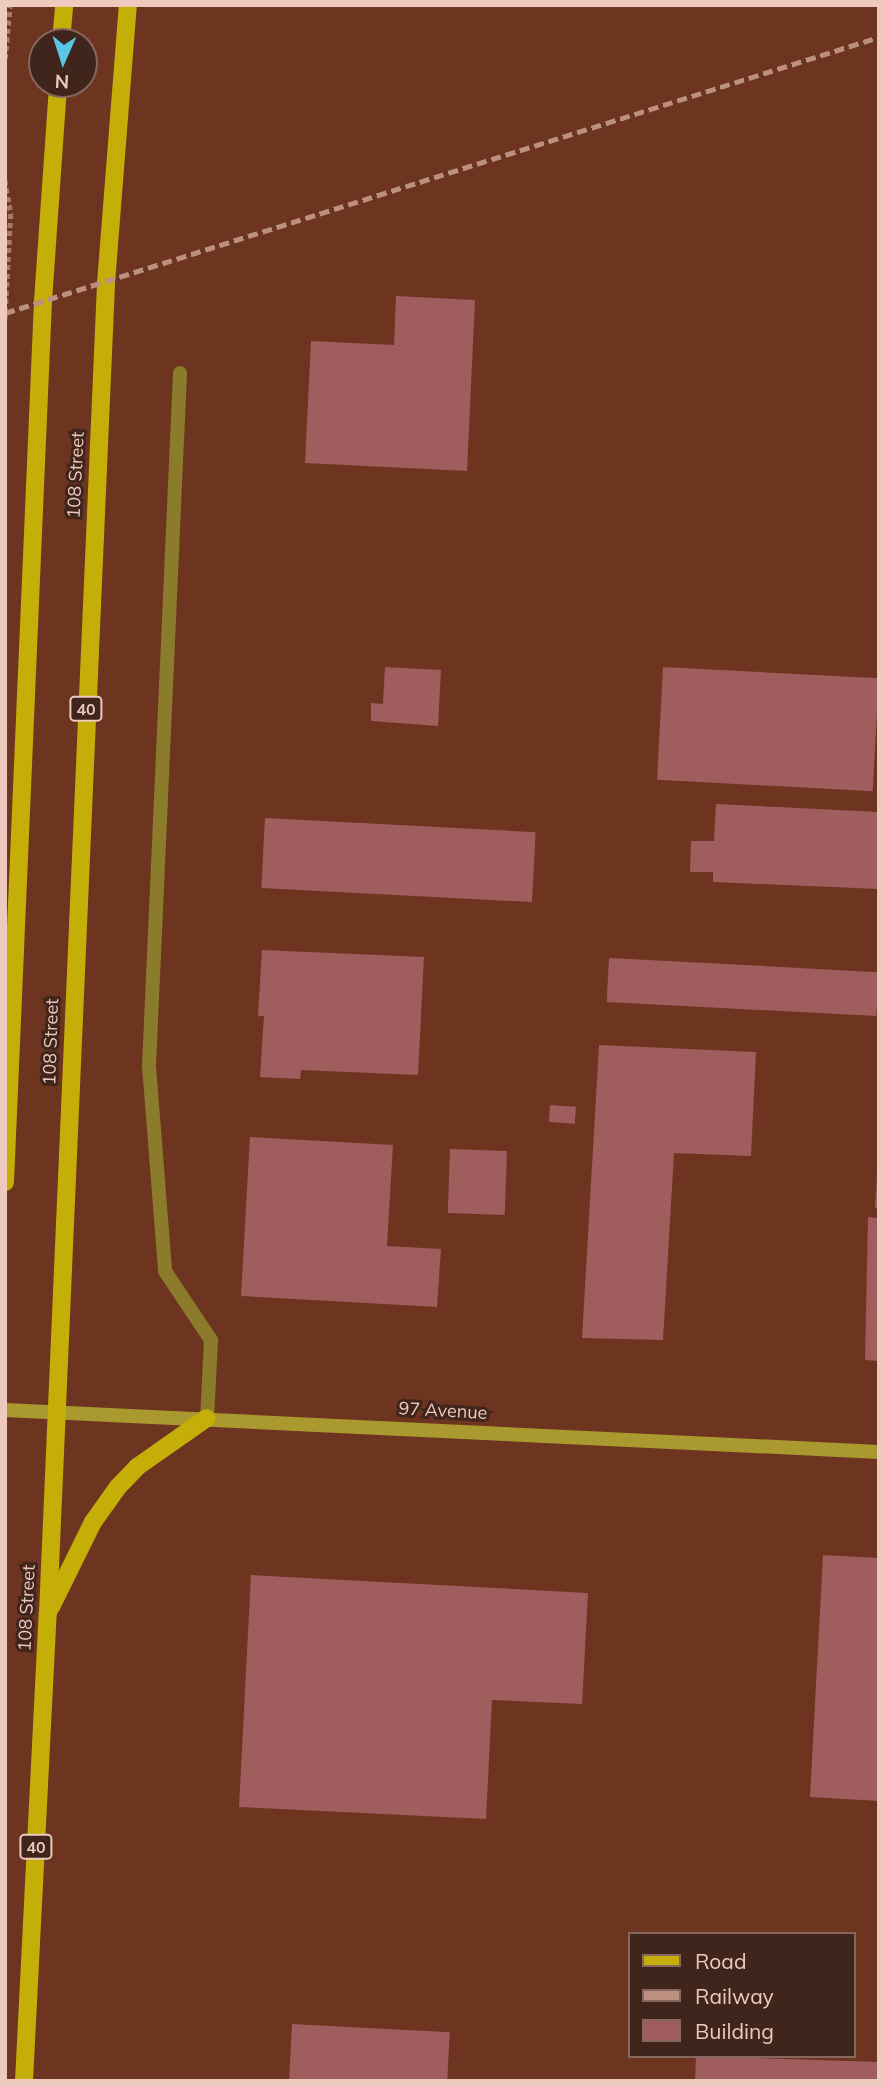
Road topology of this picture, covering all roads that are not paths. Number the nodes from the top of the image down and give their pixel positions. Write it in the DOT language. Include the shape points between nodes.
graph roads {
  1 [pos="64,5"];
  2 [pos="128,5"];
  3 [pos="62,28"];
  4 [pos="57,98"];
  5 [pos="180,373"];
  6 [pos="5,1182"];
  7 [pos="5,1410"];
  8 [pos="57,1413"];
  9 [pos="207,1418"];
  10 [pos="879,1452"];
  11 [pos="48,1613"];
  12 [pos="24,2081"];
  1 -- 3 [label="main road"];
  2 -- 8 [label="main road, 108 Street / 40" via="106,283"];
  4 -- 6 [label="main road" via="43,301"];
  5 -- 9 [label="lane" via="149,1066 165,1271 211,1340"];
  7 -- 8 [label="street, 97 Avenue"];
  8 -- 9 [label="street, 97 Avenue"];
  8 -- 11 [label="main road, 108 Street / 40"];
  9 -- 10 [label="street, 97 Avenue"];
  9 -- 11 [label="main road" via="137,1467 118,1487 93,1522"];
  11 -- 12 [label="main road, 108 Street / 40"];
}
